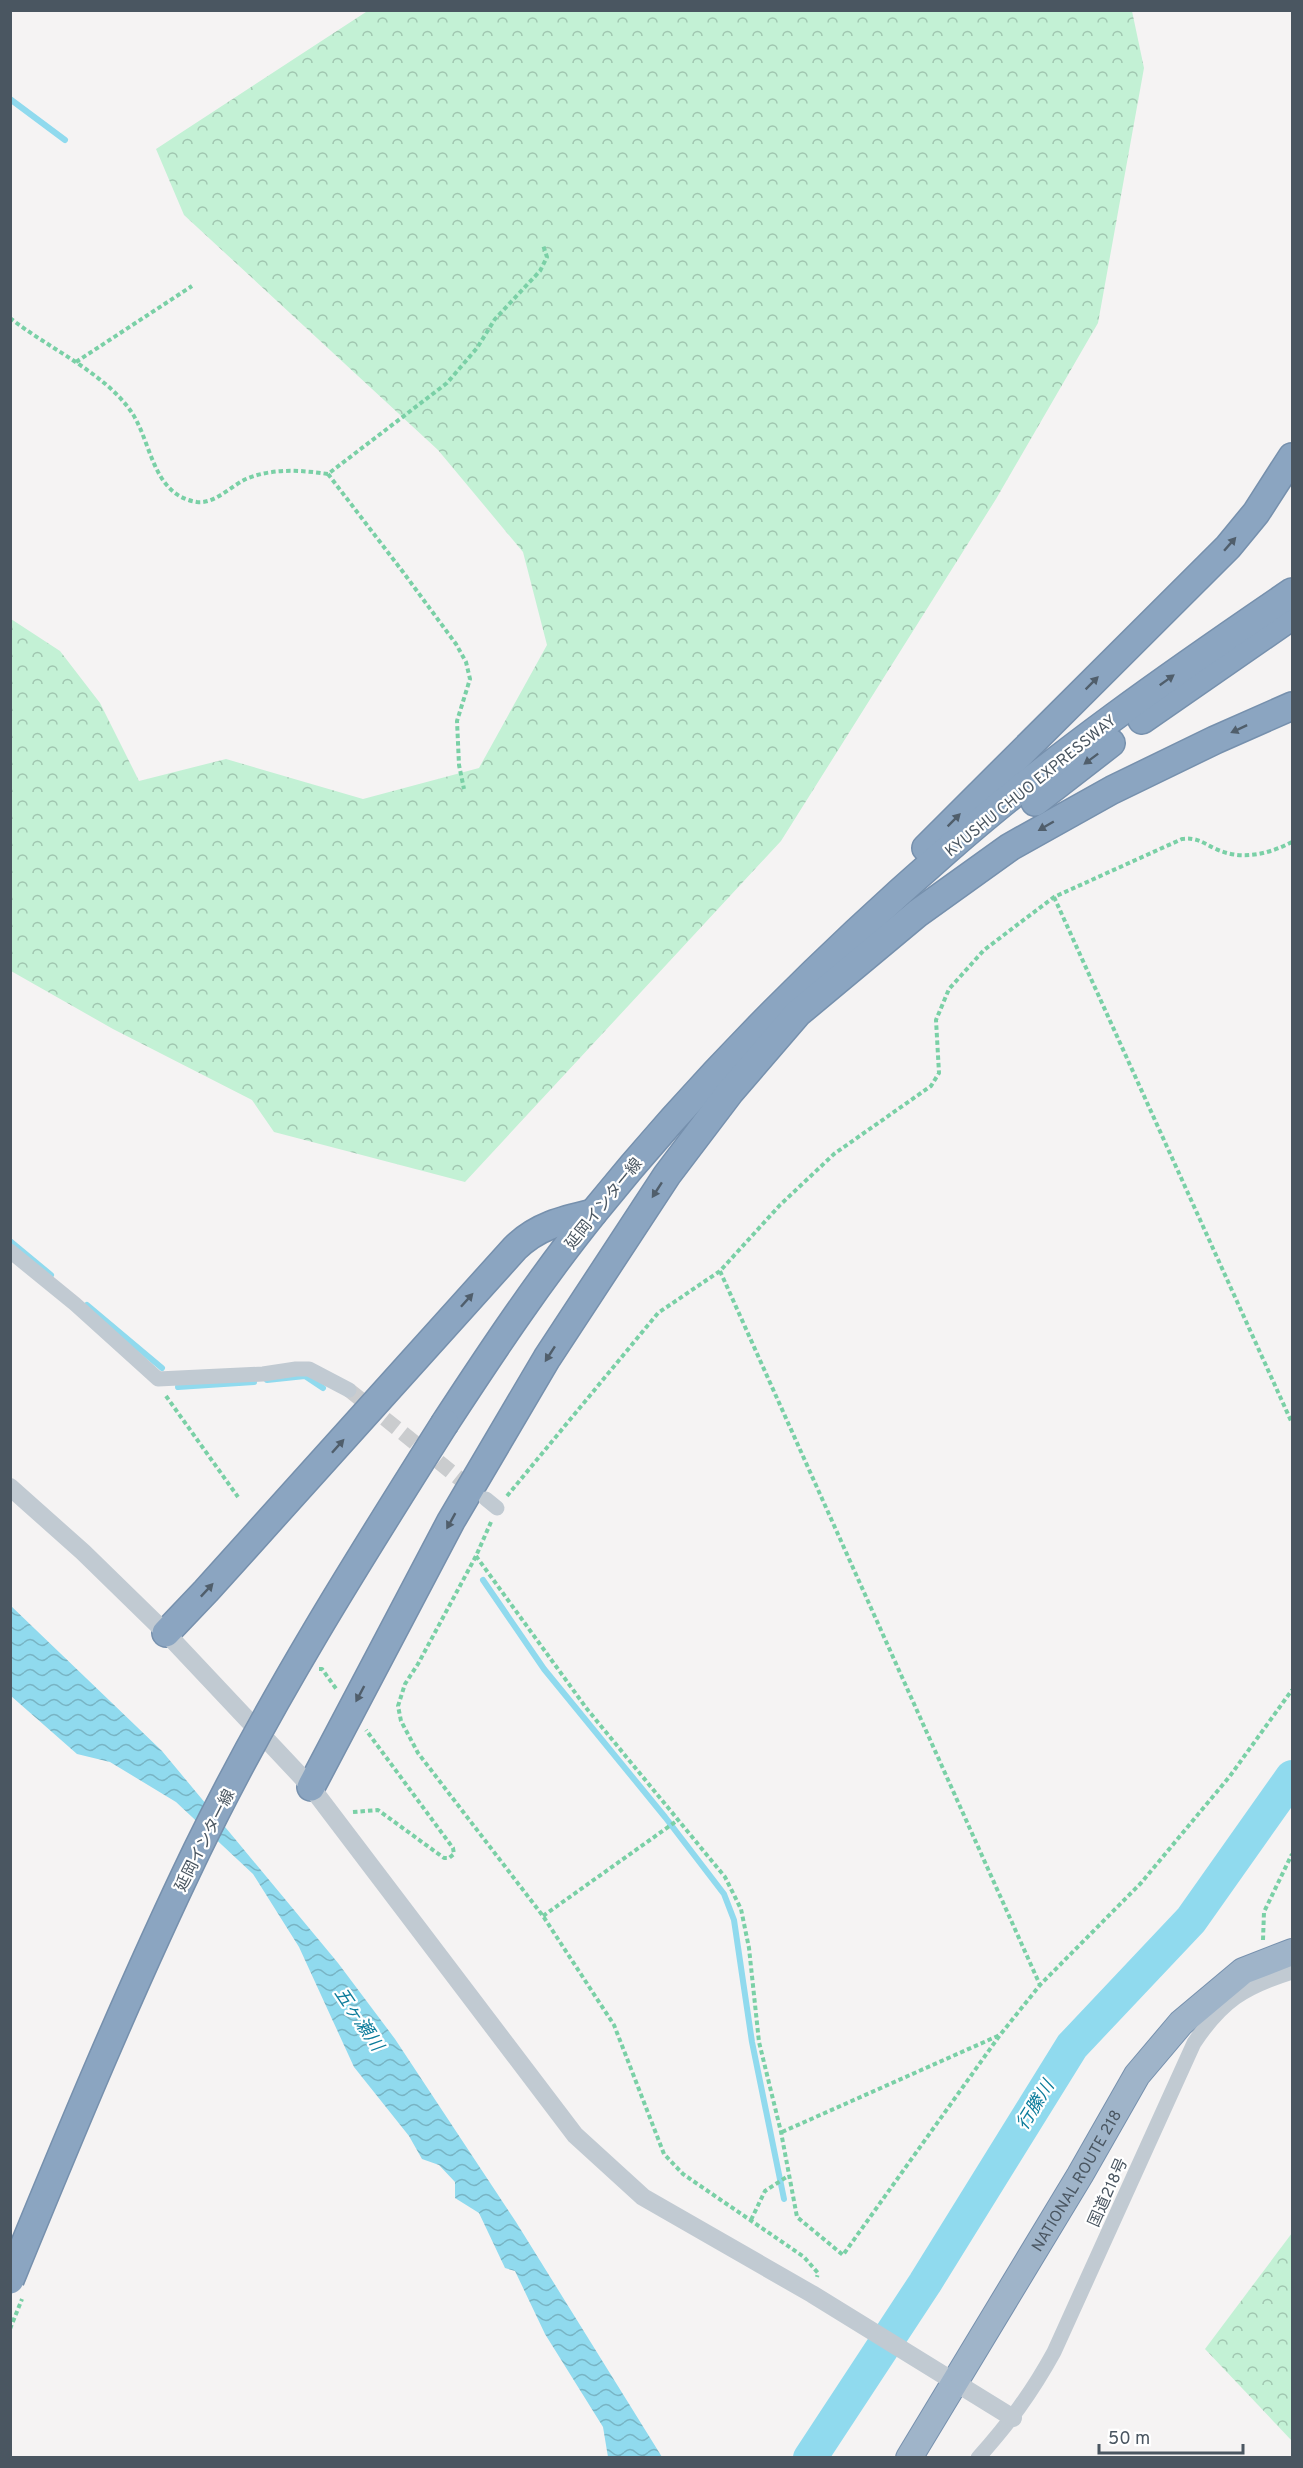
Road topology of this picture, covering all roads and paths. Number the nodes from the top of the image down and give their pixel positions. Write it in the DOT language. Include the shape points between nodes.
graph roads {
  1 [pos="543,245"];
  2 [pos="192,286"];
  3 [pos="10,318"];
  4 [pos="76,362"];
  5 [pos="1293,457"];
  6 [pos="328,474"];
  7 [pos="1293,592"];
  8 [pos="1293,617"];
  9 [pos="1293,706"];
  10 [pos="464,789"];
  11 [pos="1293,842"];
  12 [pos="1054,897"];
  13 [pos="792,1007"];
  14 [pos="593,1213"];
  15 [pos="10,1251"];
  16 [pos="720,1271"];
  17 [pos="158,1379"];
  18 [pos="349,1390"];
  19 [pos="445,1423"];
  20 [pos="1293,1423"];
  21 [pos="10,1487"];
  22 [pos="238,1497"];
  23 [pos="476,1556"];
  24 [pos="166,1633"];
  25 [pos="315,1670"];
  26 [pos="1293,1690"];
  27 [pos="343,1697"];
  28 [pos="363,1725"];
  29 [pos="311,1787"];
  30 [pos="332,1814"];
  31 [pos="678,1820"];
  32 [pos="1293,1854"];
  33 [pos="543,1916"];
  34 [pos="1293,1952"];
  35 [pos="1268,1961"];
  36 [pos="1293,1972"];
  37 [pos="1040,1985"];
  38 [pos="1000,2035"];
  39 [pos="781,2132"];
  40 [pos="788,2176"];
  41 [pos="750,2220"];
  42 [pos="10,2280"];
  43 [pos="812,2294"];
  44 [pos="956,2382"];
  45 [pos="1013,2418"];
  46 [pos="909,2457"];
  47 [pos="978,2457"];
  1 -- 6 [label="path" via="548,257 540,271 495,319 447,383"];
  2 -- 4 [label="path"];
  3 -- 4 [label="path" via="33,337"];
  4 -- 6 [label="path" via="129,409 140,424 161,478 174,493 196,502 208,502 247,479 271,472 302,470"];
  13 -- 5 [label="highway, one-way" via="918,855 1228,547"];
  6 -- 10 [label="path" via="410,580 466,662 470,679 457,721"];
  13 -- 7 [label="highway, KYUSHU CHUO EXPRESSWAY, one-way" via="893,899 1001,805 1124,710"];
  8 -- 13 [label="highway, KYUSHU CHUO EXPRESSWAY, one-way" via="1136,724 1016,818"];
  9 -- 13 [label="highway, one-way" via="1122,785 1010,847"];
  11 -- 12 [label="path" via="1273,852 1237,856 1194,837 1182,839"];
  12 -- 16 [label="path" via="984,950 949,990 936,1020 939,1073 931,1086 834,1154 780,1205"];
  12 -- 20 [label="path"];
  13 -- 14 [label="highway, 延岡インター線" via="714,1075"];
  13 -- 19 [label="highway, 延岡インター線" via="602,1221"];
  13 -- 29 [label="highway, one-way" via="666,1175 547,1358 452,1521"];
  14 -- 19 [label="highway, 延岡インター線" via="535,1290"];
  24 -- 14 [label="highway, one-way" via="527,1236 543,1227"];
  15 -- 17 [label="street"];
  16 -- 23 [label="path" via="658,1313 491,1503"];
  16 -- 37 [label="path"];
  17 -- 18 [label="street" via="309,1369"];
  17 -- 22 [label="path"];
  19 -- 42 [label="highway, 延岡インター線, bridge" via="276,1699 198,1849 126,2004"];
  21 -- 24 [label="street"];
  23 -- 31 [label="path" via="587,1709"];
  23 -- 33 [label="path" via="405,1684 398,1706 401,1721 418,1753"];
  24 -- 29 [label="street"];
  25 -- 27 [label="path" via="322,1669"];
  26 -- 37 [label="path" via="1230,1776 1141,1883"];
  28 -- 30 [label="path" via="454,1854 444,1858 378,1810"];
  29 -- 30 [label="street"];
  30 -- 43 [label="street" via="575,2136 643,2197"];
  31 -- 33 [label="path"];
  31 -- 39 [label="path" via="725,1877 741,1909 759,2042"];
  32 -- 35 [label="path" via="1264,1912 1263,1940"];
  33 -- 41 [label="path" via="615,2025 664,2154 683,2174"];
  34 -- 35 [label="highway, NATIONAL ROUTE 218"];
  35 -- 44 [label="highway, NATIONAL ROUTE 218" via="1243,1971 1181,2023 1137,2075"];
  36 -- 45 [label="street, 国道218号" via="1264,1981 1223,2005 1194,2043 1054,2352"];
  37 -- 38 [label="path"];
  38 -- 39 [label="path"];
  38 -- 40 [label="path" via="843,2255 797,2217"];
  39 -- 40 [label="path"];
  40 -- 41 [label="path" via="765,2191"];
  41 -- 43 [label="path" via="804,2257 818,2273"];
  43 -- 44 [label="street"];
  44 -- 45 [label="street"];
  44 -- 46 [label="highway, NATIONAL ROUTE 218"];
  45 -- 47 [label="street, 国道218号"];
}
